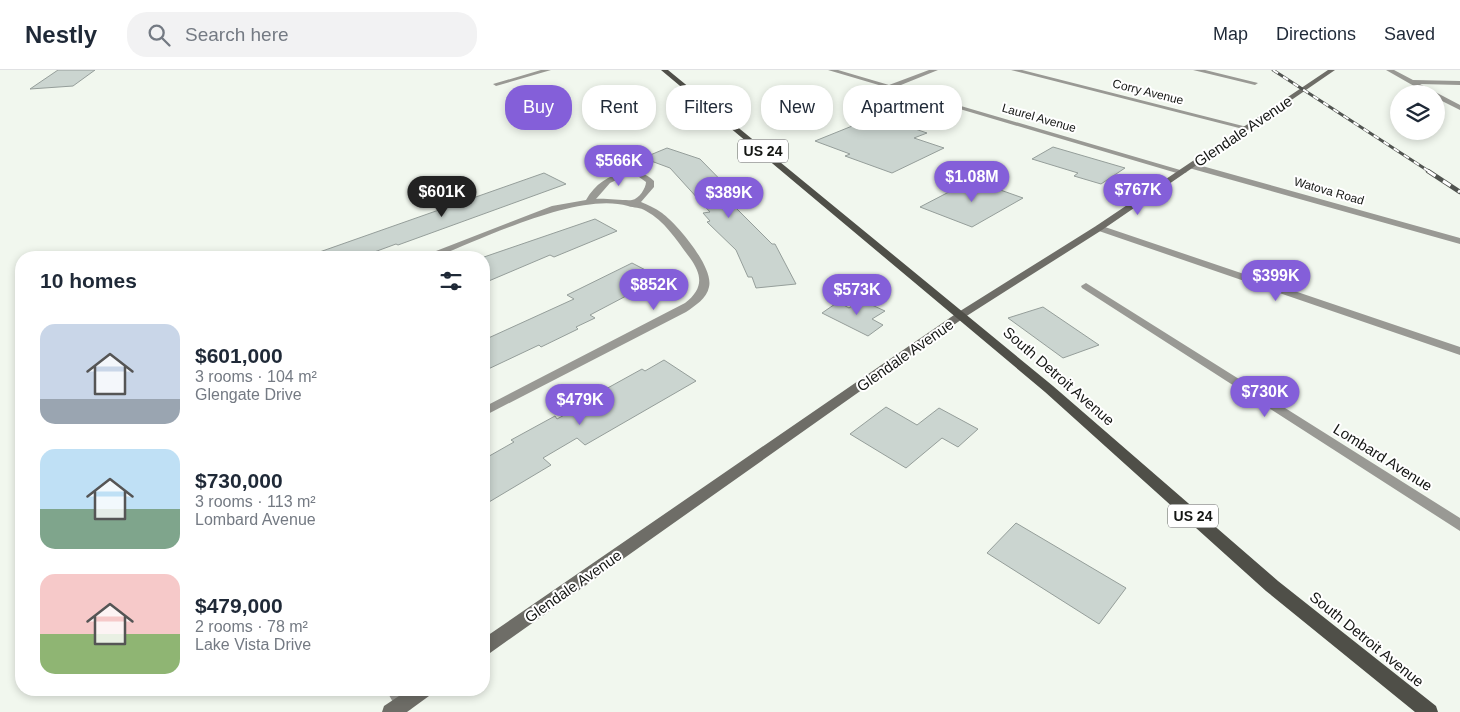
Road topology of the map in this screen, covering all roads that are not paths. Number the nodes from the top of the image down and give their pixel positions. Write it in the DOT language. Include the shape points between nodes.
graph roads {
  1 [pos="548,70"];
  2 [pos="664,70"];
  3 [pos="831,70"];
  4 [pos="935,70"];
  5 [pos="1014,70"];
  6 [pos="1196,70"];
  7 [pos="1332,70"];
  8 [pos="1389,70"];
  9 [pos="1411,82"];
  10 [pos="1460,82"];
  11 [pos="1255,83"];
  12 [pos="496,84"];
  13 [pos="882,85"];
  14 [pos="894,85"];
  15 [pos="1417,85"];
  16 [pos="1445,100"];
  17 [pos="962,108"];
  18 [pos="1460,108"];
  19 [pos="1247,128"];
  20 [pos="1192,166"];
  21 [pos="1182,172"];
  22 [pos="590,201"];
  23 [pos="631,204"];
  24 [pos="1100,228"];
  25 [pos="1460,241"];
  26 [pos="442,251"];
  27 [pos="1086,286"];
  28 [pos="962,315"];
  29 [pos="1460,351"];
  30 [pos="490,409"];
  31 [pos="1460,525"];
  32 [pos="490,644"];
  33 [pos="410,696"];
  34 [pos="397,702"];
  35 [pos="1429,712"];
  1 -- 12 [label="street"];
  2 -- 28 [label="main road, South Detroit Avenue / US 24"];
  3 -- 13 [label="street, Laurel Avenue"];
  4 -- 14 [label="street"];
  5 -- 19 [label="street, Corry Avenue"];
  6 -- 11 [label="street"];
  7 -- 19 [label="main road, Glendale Avenue"];
  8 -- 9 [label="street"];
  9 -- 10 [label="street"];
  9 -- 15 [label="street"];
  16 -- 18 [label="street"];
  17 -- 21 [label="street, Laurel Avenue"];
  19 -- 20 [label="main road, Glendale Avenue"];
  20 -- 21 [label="main road, Glendale Avenue"];
  20 -- 25 [label="street, Watova Road"];
  21 -- 24 [label="main road, Glendale Avenue"];
  22 -- 23 [label="street"];
  22 -- 23 [label="street" via="600,185 612,178 626,174 647,178 650,187"];
  22 -- 26 [label="street" via="555,208"];
  23 -- 30 [label="street" via="652,210 664,221 700,266 706,282 704,290 691,304 664,321"];
  24 -- 28 [label="main road, Glendale Avenue"];
  24 -- 29 [label="street"];
  27 -- 31 [label="street, Lombard Avenue"];
  28 -- 32 [label="main road, Glendale Avenue"];
  28 -- 35 [label="main road, South Detroit Avenue / US 24" via="1272,586"];
  33 -- 34 [label="main road"];
}
